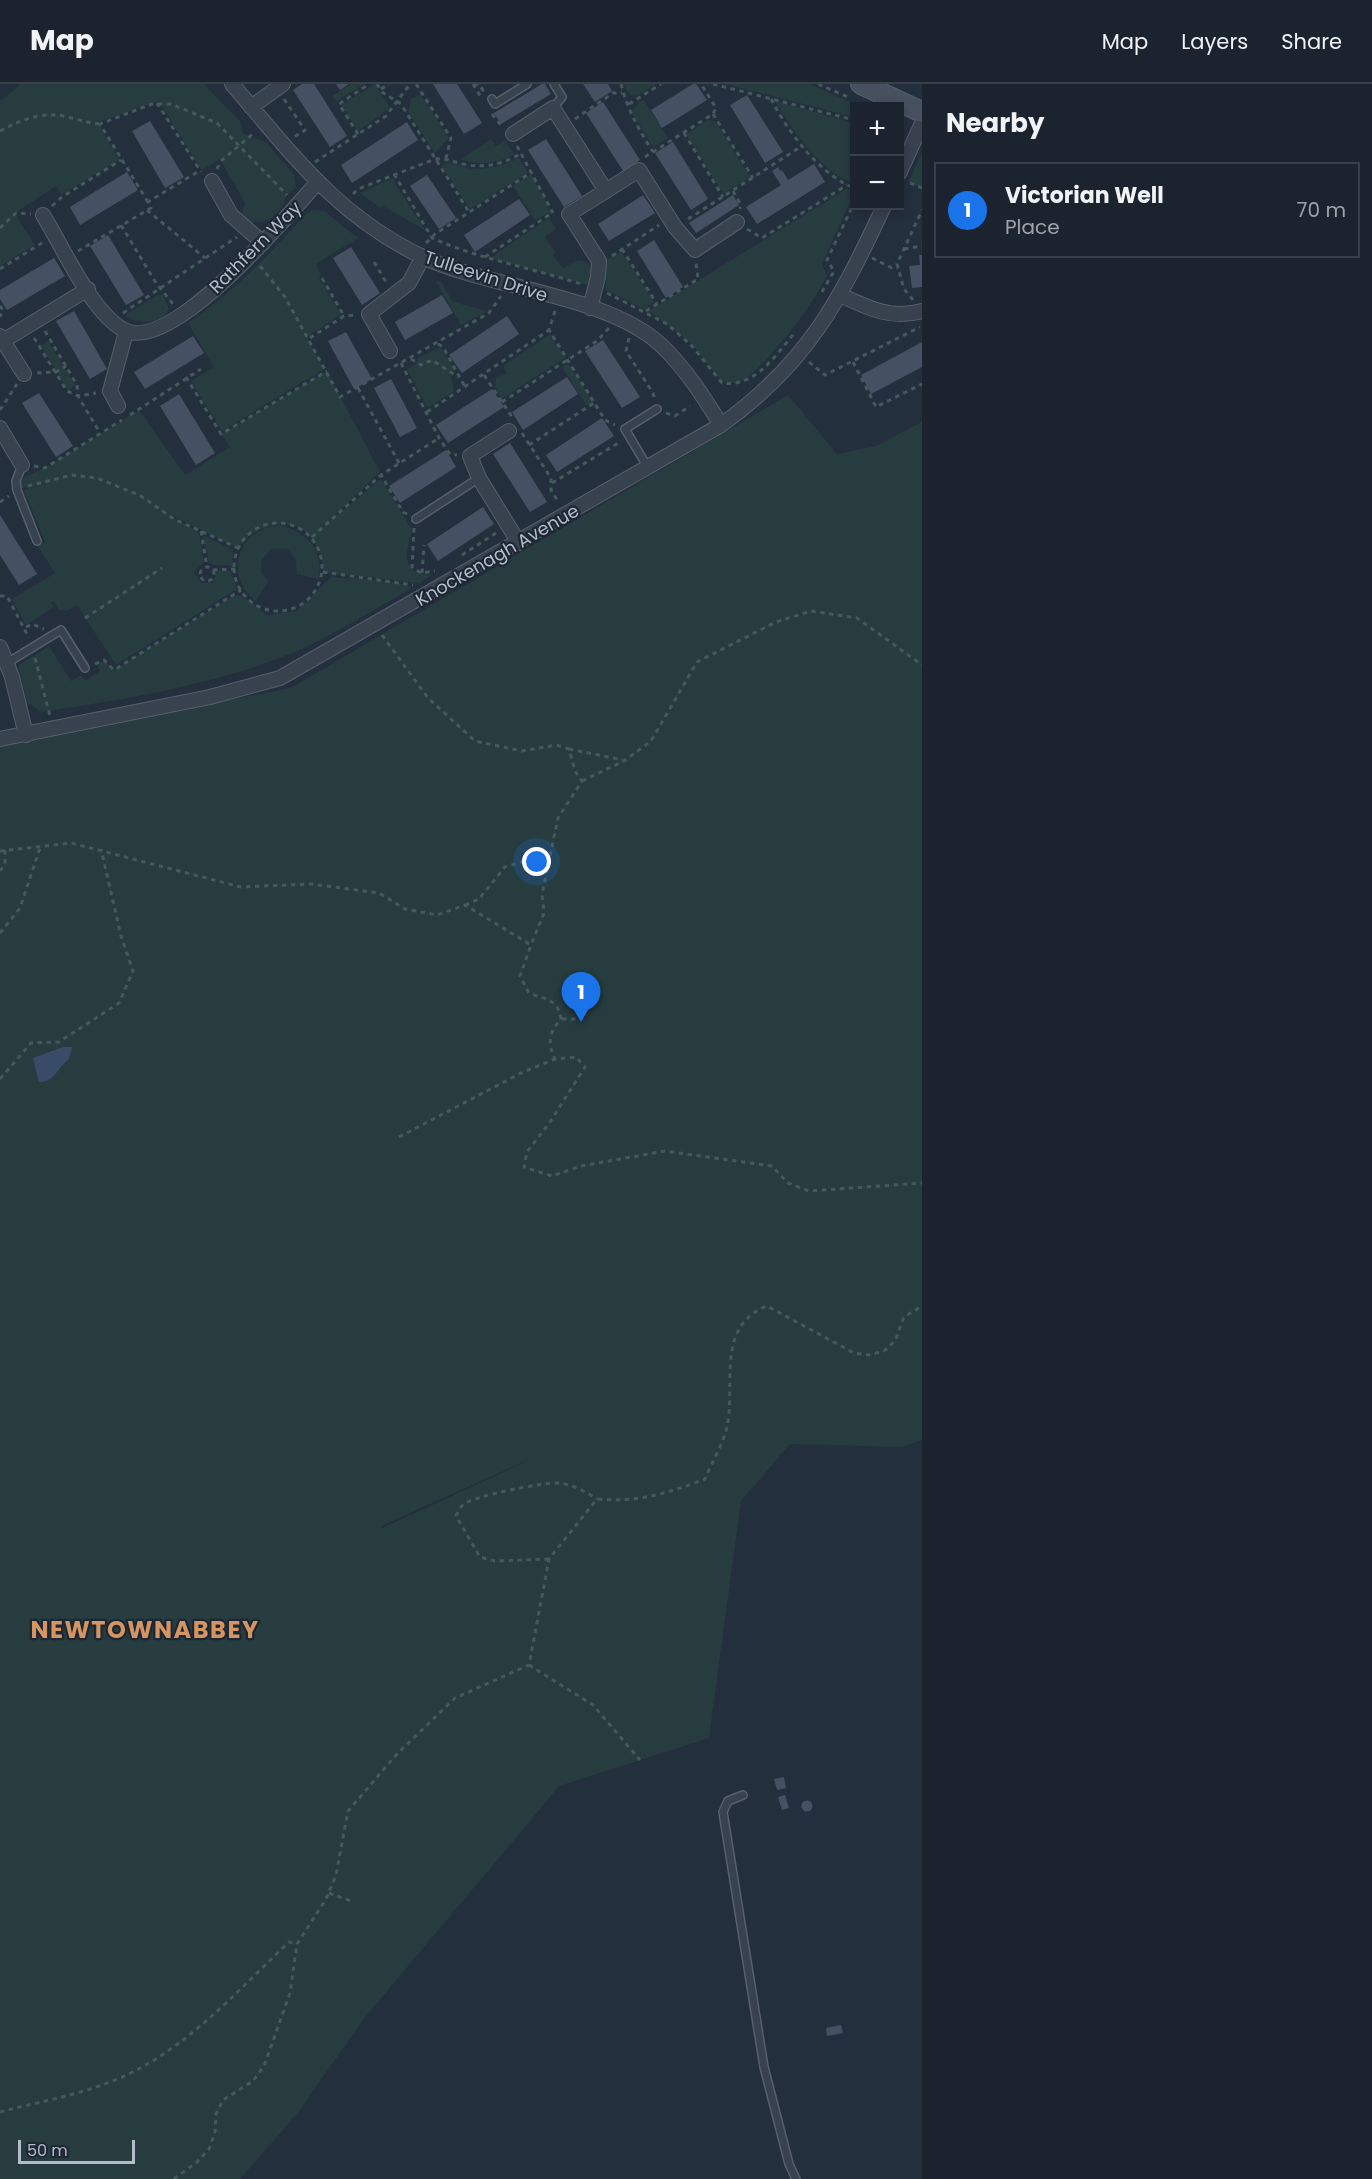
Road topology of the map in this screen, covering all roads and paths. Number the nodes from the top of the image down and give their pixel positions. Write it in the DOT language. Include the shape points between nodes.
graph roads {
  1 [pos="232,84"];
  2 [pos="369,84"];
  3 [pos="377,84"];
  4 [pos="389,84"];
  5 [pos="410,84"];
  6 [pos="417,84"];
  7 [pos="473,84"];
  8 [pos="527,84"];
  9 [pos="554,84"];
  10 [pos="621,84"];
  11 [pos="661,84"];
  12 [pos="701,84"];
  13 [pos="713,84"];
  14 [pos="818,84"];
  15 [pos="381,89"];
  16 [pos="283,91"];
  17 [pos="856,91"];
  18 [pos="622,93"];
  19 [pos="771,98"];
  20 [pos="492,99"];
  21 [pos="398,102"];
  22 [pos="157,103"];
  23 [pos="629,104"];
  24 [pos="251,107"];
  25 [pos="553,108"];
  26 [pos="922,112"];
  27 [pos="713,114"];
  28 [pos="850,119"];
  29 [pos="265,123"];
  30 [pos="922,123"];
  31 [pos="100,124"];
  32 [pos="564,126"];
  33 [pos="0,131"];
  34 [pos="684,133"];
  35 [pos="358,134"];
  36 [pos="513,134"];
  37 [pos="283,145"];
  38 [pos="240,146"];
  39 [pos="802,146"];
  40 [pos="653,152"];
  41 [pos="520,154"];
  42 [pos="446,158"];
  43 [pos="435,159"];
  44 [pos="121,160"];
  45 [pos="904,163"];
  46 [pos="639,170"];
  47 [pos="199,171"];
  48 [pos="305,171"];
  49 [pos="532,172"];
  50 [pos="394,174"];
  51 [pos="753,178"];
  52 [pos="212,181"];
  53 [pos="316,183"];
  54 [pos="847,185"];
  55 [pos="850,186"];
  56 [pos="606,191"];
  57 [pos="733,191"];
  58 [pos="723,197"];
  59 [pos="148,202"];
  60 [pos="298,204"];
  61 [pos="343,205"];
  62 [pos="147,210"];
  63 [pos="852,210"];
  64 [pos="882,210"];
  65 [pos="922,210"];
  66 [pos="469,212"];
  67 [pos="44,214"];
  68 [pos="569,214"];
  69 [pos="738,222"];
  70 [pos="673,223"];
  71 [pos="122,225"];
  72 [pos="0,228"];
  73 [pos="248,230"];
  74 [pos="56,235"];
  75 [pos="432,238"];
  76 [pos="263,243"];
  77 [pos="922,246"];
  78 [pos="622,249"];
  79 [pos="904,249"];
  80 [pos="695,250"];
  81 [pos="862,253"];
  82 [pos="419,254"];
  83 [pos="69,257"];
  84 [pos="484,257"];
  85 [pos="205,258"];
  86 [pos="599,261"];
  87 [pos="374,262"];
  88 [pos="898,268"];
  89 [pos="0,269"];
  90 [pos="474,276"];
  91 [pos="322,278"];
  92 [pos="595,288"];
  93 [pos="87,289"];
  94 [pos="161,290"];
  95 [pos="840,295"];
  96 [pos="820,296"];
  97 [pos="394,297"];
  98 [pos="559,299"];
  99 [pos="657,304"];
  100 [pos="0,306"];
  101 [pos="590,308"];
  102 [pos="646,311"];
  103 [pos="922,311"];
  104 [pos="369,314"];
  105 [pos="181,316"];
  106 [pos="344,316"];
  107 [pos="0,317"];
  108 [pos="107,318"];
  109 [pos="616,319"];
  110 [pos="32,323"];
  111 [pos="801,324"];
  112 [pos="922,326"];
  113 [pos="632,327"];
  114 [pos="549,330"];
  115 [pos="126,332"];
  116 [pos="310,338"];
  117 [pos="2,339"];
  118 [pos="438,344"];
  119 [pos="390,351"];
  120 [pos="801,355"];
  121 [pos="411,359"];
  122 [pos="568,360"];
  123 [pos="853,362"];
  124 [pos="66,366"];
  125 [pos="201,369"];
  126 [pos="327,370"];
  127 [pos="56,372"];
  128 [pos="24,374"];
  129 [pos="484,375"];
  130 [pos="186,377"];
  131 [pos="458,377"];
  132 [pos="922,384"];
  133 [pos="358,387"];
  134 [pos="465,387"];
  135 [pos="110,391"];
  136 [pos="78,396"];
  137 [pos="502,402"];
  138 [pos="594,403"];
  139 [pos="118,406"];
  140 [pos="690,406"];
  141 [pos="657,409"];
  142 [pos="427,412"];
  143 [pos="721,425"];
  144 [pos="0,428"];
  145 [pos="625,429"];
  146 [pos="509,431"];
  147 [pos="101,433"];
  148 [pos="630,437"];
  149 [pos="529,445"];
  150 [pos="470,456"];
  151 [pos="399,463"];
  152 [pos="22,465"];
  153 [pos="647,466"];
  154 [pos="381,475"];
  155 [pos="479,478"];
  156 [pos="551,483"];
  157 [pos="18,490"];
  158 [pos="566,514"];
  159 [pos="416,519"];
  160 [pos="201,531"];
  161 [pos="312,537"];
  162 [pos="37,541"];
  163 [pos="519,543"];
  164 [pos="424,545"];
  165 [pos="238,548"];
  166 [pos="207,567"];
  167 [pos="162,568"];
  168 [pos="235,568"];
  169 [pos="213,570"];
  170 [pos="323,572"];
  171 [pos="422,573"];
  172 [pos="240,590"];
  173 [pos="431,594"];
  174 [pos="85,618"];
  175 [pos="376,626"];
  176 [pos="25,627"];
  177 [pos="53,635"];
  178 [pos="0,647"];
  179 [pos="3,665"];
  180 [pos="922,665"];
  181 [pos="85,668"];
  182 [pos="26,735"];
  183 [pos="0,739"];
  184 [pos="569,749"];
  185 [pos="624,761"];
  186 [pos="582,781"];
  187 [pos="40,848"];
  188 [pos="100,849"];
  189 [pos="2,850"];
  190 [pos="549,854"];
  191 [pos="0,871"];
  192 [pos="465,905"];
  193 [pos="0,933"];
  194 [pos="531,945"];
  195 [pos="561,1019"];
  196 [pos="581,1019"];
  197 [pos="555,1059"];
  198 [pos="0,1079"];
  199 [pos="399,1137"];
  200 [pos="922,1183"];
  201 [pos="922,1306"];
  202 [pos="597,1499"];
  203 [pos="549,1559"];
  204 [pos="529,1665"];
  205 [pos="640,1760"];
  206 [pos="743,1795"];
  207 [pos="328,1893"];
  208 [pos="351,1901"];
  209 [pos="297,1944"];
  210 [pos="0,2112"];
  211 [pos="174,2179"];
  212 [pos="796,2179"];
  1 -- 24 [label="street, Tulleevin Drive"];
  2 -- 35 [label="path" via="339,104"];
  3 -- 15 [label="path"];
  4 -- 15 [label="path"];
  5 -- 21 [label="path"];
  6 -- 42 [label="path" via="451,138"];
  7 -- 20 [label="path" via="479,84"];
  8 -- 20 [label="lane" via="495,104"];
  9 -- 25 [label="lane" via="562,97"];
  10 -- 18 [label="path"];
  11 -- 23 [label="path"];
  12 -- 27 [label="path" via="716,108"];
  13 -- 19 [label="path"];
  14 -- 17 [label="path"];
  15 -- 21 [label="path"];
  16 -- 24 [label="street"];
  16 -- 37 [label="path" via="305,130"];
  17 -- 26 [label="main road"];
  18 -- 23 [label="path"];
  18 -- 32 [label="path" via="613,93"];
  19 -- 28 [label="path"];
  19 -- 39 [label="path"];
  21 -- 35 [label="path" via="387,116"];
  21 -- 43 [label="path"];
  22 -- 31 [label="path"];
  22 -- 38 [label="path" via="171,104 217,123"];
  22 -- 47 [label="path"];
  23 -- 40 [label="path" via="630,115"];
  24 -- 29 [label="street, Tulleevin Drive"];
  25 -- 32 [label="street"];
  25 -- 36 [label="street"];
  27 -- 34 [label="path"];
  27 -- 51 [label="path"];
  29 -- 37 [label="street, Tulleevin Drive"];
  29 -- 38 [label="path"];
  30 -- 45 [label="street"];
  31 -- 33 [label="path" via="41,115"];
  31 -- 44 [label="path"];
  32 -- 56 [label="street"];
  34 -- 40 [label="path"];
  34 -- 58 [label="path"];
  35 -- 48 [label="path"];
  37 -- 48 [label="street, Tulleevin Drive"];
  38 -- 52 [label="path" via="221,161"];
  38 -- 60 [label="path"];
  39 -- 51 [label="path"];
  39 -- 54 [label="path"];
  40 -- 46 [label="path" via="643,159"];
  41 -- 42 [label="path" via="504,163 469,165"];
  42 -- 43 [label="path"];
  43 -- 50 [label="path"];
  43 -- 66 [label="path"];
  44 -- 59 [label="path"];
  44 -- 67 [label="path" via="62,197"];
  46 -- 56 [label="street"];
  46 -- 70 [label="street"];
  47 -- 52 [label="path"];
  47 -- 59 [label="path"];
  48 -- 53 [label="street, Tulleevin Drive"];
  49 -- 66 [label="path"];
  50 -- 61 [label="path" via="358,189"];
  50 -- 75 [label="path"];
  51 -- 57 [label="path"];
  52 -- 73 [label="street" via="231,215"];
  53 -- 60 [label="street, Rathfern Way"];
  53 -- 61 [label="street, Tulleevin Drive"];
  54 -- 55 [label="path"];
  54 -- 69 [label="path" via="762,238"];
  56 -- 68 [label="street"];
  57 -- 58 [label="path"];
  57 -- 69 [label="path" via="741,205"];
  58 -- 70 [label="path"];
  59 -- 62 [label="path" via="151,208"];
  60 -- 76 [label="street, Rathfern Way"];
  61 -- 82 [label="street, Tulleevin Drive"];
  62 -- 71 [label="path"];
  62 -- 85 [label="path"];
  63 -- 96 [label="path" via="827,260 834,271"];
  64 -- 81 [label="street, Knockenagh Avenue"];
  65 -- 79 [label="path"];
  66 -- 75 [label="path"];
  67 -- 72 [label="path" via="16,213"];
  67 -- 74 [label="street"];
  68 -- 84 [label="path" via="553,213"];
  68 -- 86 [label="street"];
  69 -- 80 [label="street"];
  70 -- 78 [label="path"];
  70 -- 80 [label="street"];
  71 -- 83 [label="path"];
  71 -- 94 [label="path"];
  73 -- 76 [label="street"];
  73 -- 85 [label="path"];
  74 -- 83 [label="street"];
  74 -- 89 [label="path"];
  75 -- 82 [label="path"];
  75 -- 84 [label="path"];
  76 -- 105 [label="street, Rathfern Way"];
  77 -- 79 [label="path"];
  78 -- 86 [label="path"];
  78 -- 99 [label="path"];
  79 -- 88 [label="path"];
  80 -- 99 [label="path" via="698,279"];
  81 -- 88 [label="path"];
  81 -- 95 [label="street, Knockenagh Avenue"];
  82 -- 90 [label="street, Tulleevin Drive"];
  82 -- 97 [label="street" via="409,283"];
  83 -- 93 [label="street"];
  84 -- 90 [label="path"];
  84 -- 92 [label="path"];
  85 -- 94 [label="path"];
  86 -- 92 [label="street"];
  87 -- 97 [label="path"];
  88 -- 103 [label="path" via="904,290"];
  90 -- 98 [label="street, Tulleevin Drive"];
  91 -- 106 [label="path"];
  92 -- 101 [label="street"];
  92 -- 102 [label="path"];
  93 -- 108 [label="street"];
  93 -- 110 [label="street"];
  94 -- 105 [label="path"];
  94 -- 108 [label="path"];
  95 -- 103 [label="street" via="886,313 905,316"];
  95 -- 120 [label="street, Knockenagh Avenue"];
  97 -- 104 [label="street"];
  98 -- 101 [label="street, Tulleevin Drive"];
  98 -- 114 [label="path"];
  99 -- 102 [label="path"];
  100 -- 107 [label="path"];
  101 -- 109 [label="street, Tulleevin Drive"];
  102 -- 111 [label="path" via="691,345 722,383 732,384 746,382 766,366"];
  104 -- 106 [label="path"];
  104 -- 119 [label="street"];
  105 -- 115 [label="street, Rathfern Way" via="156,330"];
  106 -- 116 [label="path"];
  108 -- 115 [label="street"];
  109 -- 113 [label="street, Tulleevin Drive"];
  109 -- 122 [label="path" via="597,341"];
  110 -- 117 [label="street"];
  110 -- 124 [label="path"];
  110 -- 127 [label="path"];
  112 -- 123 [label="path"];
  113 -- 141 [label="path" via="626,351 653,393"];
  113 -- 143 [label="street, Tulleevin Drive" via="659,343 687,372"];
  114 -- 122 [label="path"];
  114 -- 129 [label="path"];
  115 -- 135 [label="street"];
  117 -- 128 [label="street"];
  118 -- 131 [label="path"];
  119 -- 142 [label="path" via="402,363"];
  120 -- 123 [label="path" via="825,375"];
  120 -- 143 [label="street, Knockenagh Avenue" via="754,402"];
  121 -- 131 [label="path" via="421,365 432,360"];
  122 -- 137 [label="path"];
  122 -- 138 [label="path"];
  123 -- 132 [label="path" via="876,407"];
  124 -- 127 [label="path"];
  124 -- 136 [label="path" via="77,385"];
  125 -- 130 [label="path"];
  126 -- 130 [label="path" via="221,434"];
  127 -- 136 [label="path" via="67,391"];
  129 -- 134 [label="path"];
  129 -- 137 [label="path"];
  130 -- 147 [label="path"];
  131 -- 134 [label="path"];
  133 -- 151 [label="path"];
  134 -- 142 [label="path"];
  135 -- 136 [label="path"];
  135 -- 139 [label="street"];
  136 -- 147 [label="path"];
  137 -- 149 [label="path"];
  138 -- 145 [label="path" via="605,420"];
  138 -- 149 [label="path"];
  140 -- 141 [label="path" via="675,416"];
  141 -- 145 [label="lane"];
  142 -- 150 [label="path" via="450,454"];
  143 -- 153 [label="street, Knockenagh Avenue"];
  144 -- 152 [label="street"];
  145 -- 148 [label="lane"];
  146 -- 150 [label="street"];
  147 -- 152 [label="path" via="45,468"];
  148 -- 153 [label="lane"];
  148 -- 156 [label="path"];
  149 -- 156 [label="path"];
  150 -- 155 [label="street"];
  152 -- 157 [label="lane" via="16,481"];
  153 -- 158 [label="street, Knockenagh Avenue"];
  154 -- 161 [label="path"];
  155 -- 159 [label="lane"];
  155 -- 163 [label="street"];
  156 -- 158 [label="path" via="551,490"];
  157 -- 160 [label="path" via="72,475 98,478 141,496 174,519"];
  157 -- 162 [label="lane"];
  158 -- 163 [label="street, Knockenagh Avenue"];
  160 -- 165 [label="path"];
  160 -- 166 [label="path"];
  161 -- 165 [label="path" via="286,523 272,523 249,534"];
  161 -- 170 [label="path"];
  163 -- 173 [label="street, Knockenagh Avenue"];
  164 -- 171 [label="path"];
  165 -- 168 [label="path"];
  166 -- 169 [label="path"];
  166 -- 169 [label="path" via="200,573 204,580 212,577"];
  167 -- 174 [label="path"];
  168 -- 169 [label="path"];
  168 -- 172 [label="path"];
  170 -- 172 [label="path" via="312,597 288,610 261,608"];
  170 -- 173 [label="path" via="413,584"];
  172 -- 181 [label="path" via="114,670 104,660"];
  173 -- 175 [label="street, Knockenagh Avenue"];
  175 -- 182 [label="street, Knockenagh Avenue" via="280,678 210,697"];
  175 -- 184 [label="path" via="428,698 475,741 522,751 556,745"];
  176 -- 177 [label="path" via="35,624"];
  177 -- 179 [label="lane"];
  177 -- 181 [label="lane" via="61,630"];
  178 -- 179 [label="street"];
  179 -- 182 [label="street"];
  180 -- 185 [label="path" via="857,618 811,611 776,622 697,662 651,741"];
  182 -- 183 [label="street, Knockenagh Avenue"];
  184 -- 185 [label="path"];
  184 -- 186 [label="path" via="574,771"];
  185 -- 186 [label="path"];
  186 -- 190 [label="path" via="558,818"];
  187 -- 188 [label="path" via="70,843"];
  187 -- 189 [label="path"];
  187 -- 193 [label="path" via="20,908"];
  188 -- 192 [label="path" via="241,887 312,884 379,893 405,909 437,915"];
  188 -- 198 [label="path" via="133,971 119,1004 59,1042 31,1042"];
  189 -- 191 [label="path" via="4,864"];
  190 -- 192 [label="path" via="505,867 479,899"];
  190 -- 194 [label="path" via="542,894 544,913"];
  192 -- 194 [label="path"];
  194 -- 195 [label="path" via="520,976 529,993 552,1000 559,1007"];
  195 -- 196 [label="path"];
  195 -- 197 [label="path" via="551,1031 549,1046"];
  197 -- 199 [label="path"];
  197 -- 200 [label="path" via="576,1058 585,1067 527,1152 524,1167 552,1176 581,1166 665,1151 772,1166 788,1183 809,1191"];
  201 -- 202 [label="path" via="904,1317 895,1341 885,1351 869,1355 854,1353 767,1306 753,1312 741,1324 730,1353 727,1427 705,1479 657,1496 622,1502"];
  202 -- 203 [label="path"];
  202 -- 203 [label="path" via="560,1483 539,1485 475,1500 463,1505 456,1516 480,1557 495,1561"];
  203 -- 204 [label="path"];
  204 -- 205 [label="path" via="593,1705"];
  204 -- 207 [label="path" via="455,1698 397,1754 348,1811 336,1875"];
  206 -- 212 [label="lane" via="728,1802 723,1812 764,2067"];
  207 -- 208 [label="path"];
  207 -- 209 [label="path"];
  209 -- 210 [label="path" via="289,1942 202,2027 155,2060 102,2085"];
  209 -- 211 [label="path" via="290,1993 264,2066 253,2081 223,2100 209,2149"];
}
